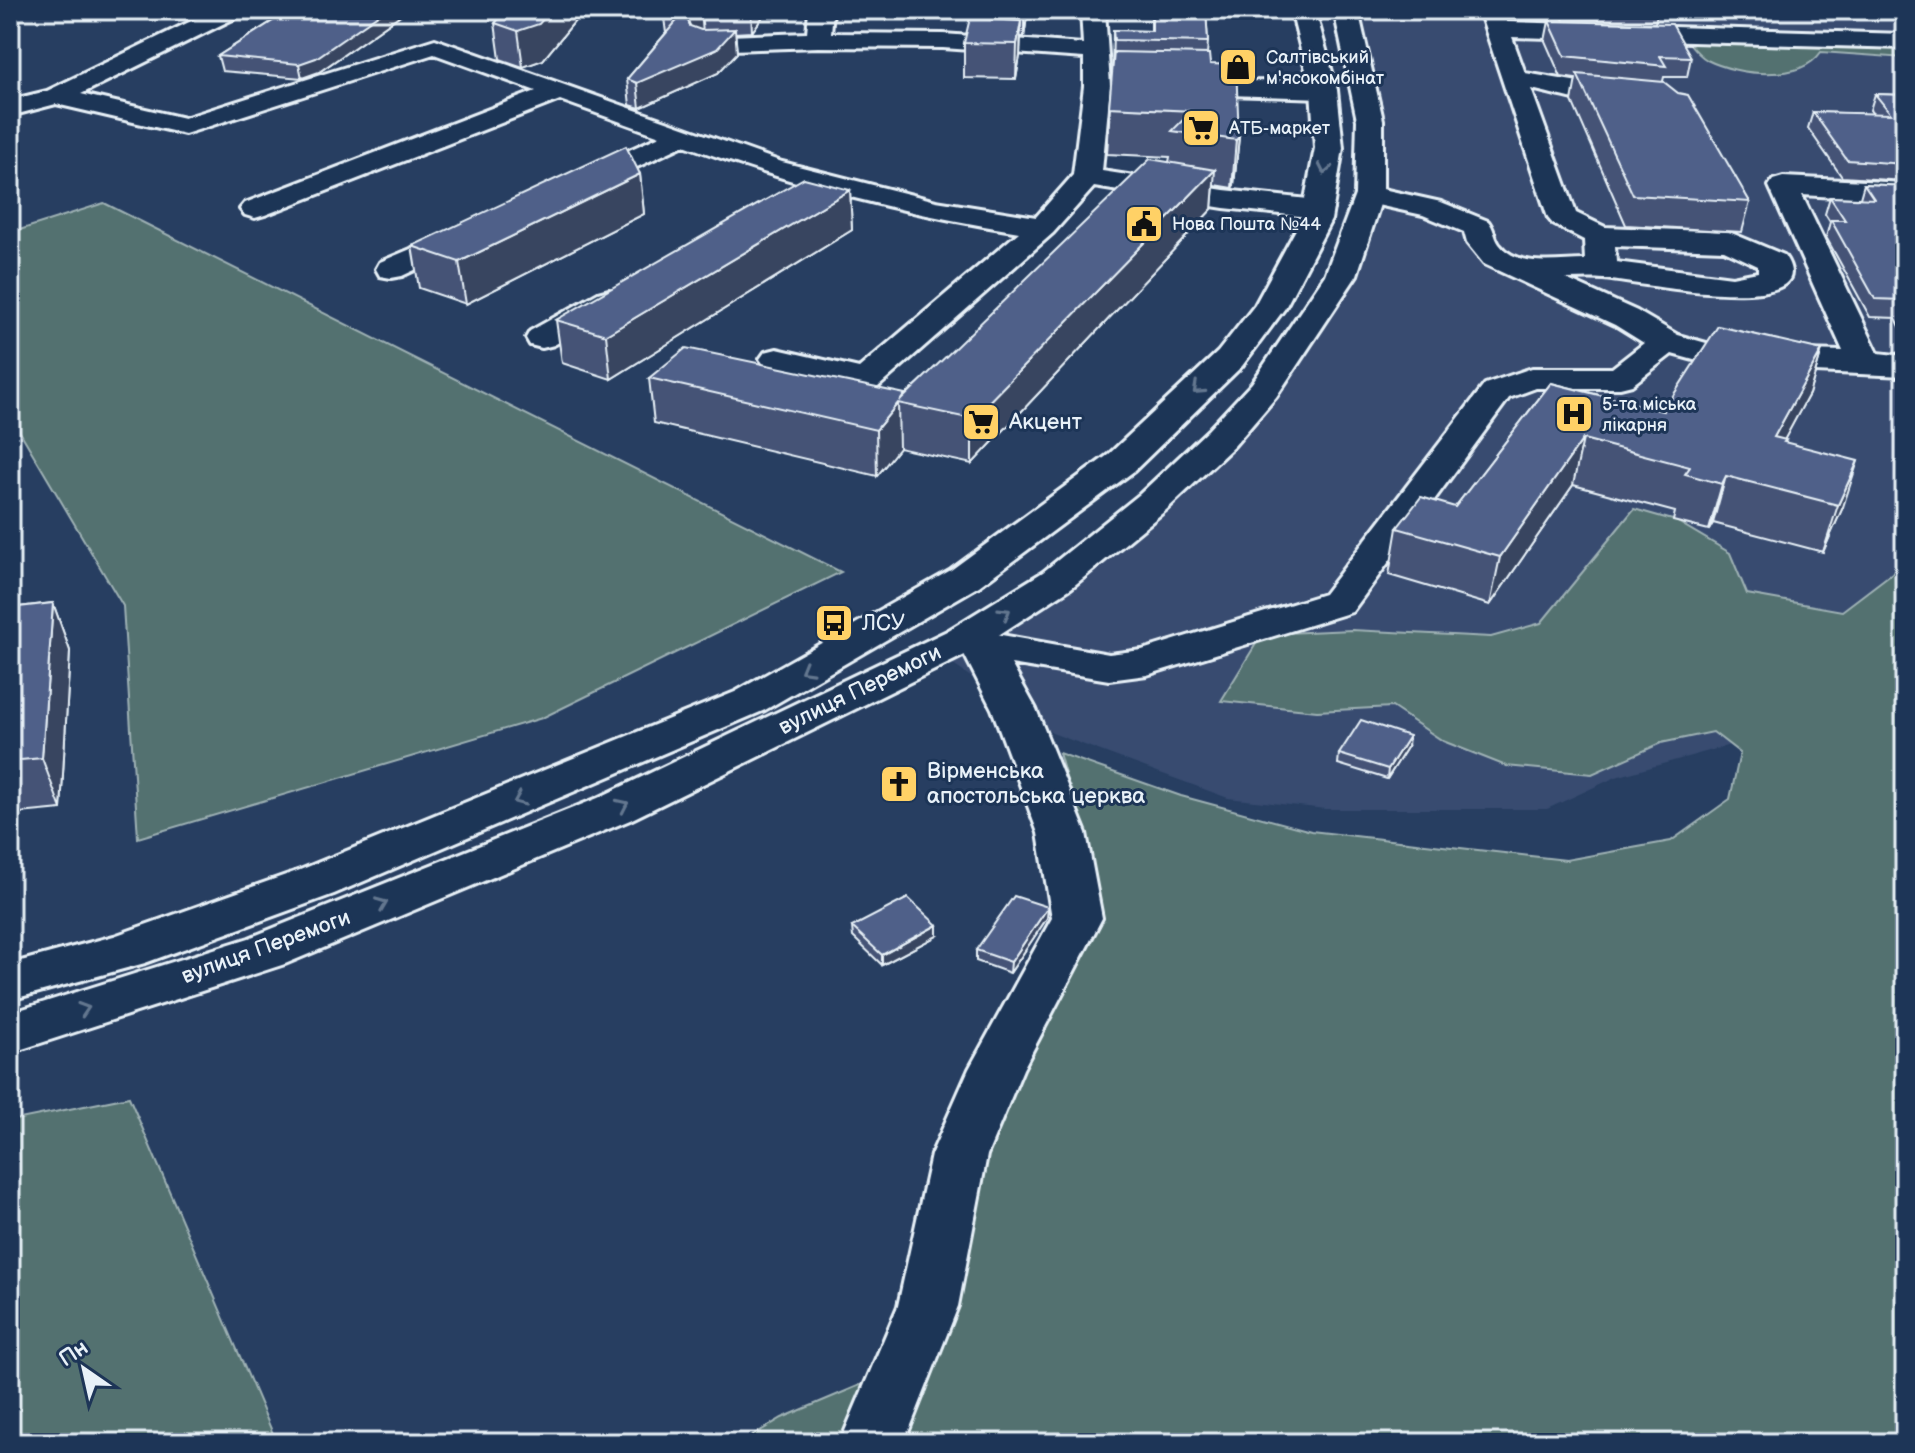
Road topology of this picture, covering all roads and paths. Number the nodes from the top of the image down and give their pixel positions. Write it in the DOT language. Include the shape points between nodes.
graph roads {
  1 [pos="233,10"];
  2 [pos="821,10"];
  3 [pos="948,10"];
  4 [pos="1093,10"];
  5 [pos="1303,10"];
  6 [pos="1346,10"];
  7 [pos="1775,10"];
  8 [pos="1494,20"];
  9 [pos="1794,38"];
  10 [pos="818,40"];
  11 [pos="943,41"];
  12 [pos="1905,41"];
  13 [pos="704,44"];
  14 [pos="1096,52"];
  15 [pos="1515,78"];
  16 [pos="1097,86"];
  17 [pos="1324,90"];
  18 [pos="561,91"];
  19 [pos="56,96"];
  20 [pos="1667,99"];
  21 [pos="10,108"];
  22 [pos="683,136"];
  23 [pos="1087,177"];
  24 [pos="820,180"];
  25 [pos="1905,192"];
  26 [pos="558,193"];
  27 [pos="1369,195"];
  28 [pos="778,204"];
  29 [pos="255,209"];
  30 [pos="1318,209"];
  31 [pos="488,225"];
  32 [pos="1043,227"];
  33 [pos="1599,236"];
  34 [pos="391,269"];
  35 [pos="1601,269"];
  36 [pos="1520,271"];
  37 [pos="639,283"];
  38 [pos="542,338"];
  39 [pos="1666,342"];
  40 [pos="777,359"];
  41 [pos="1865,362"];
  42 [pos="1905,366"];
  43 [pos="972,643"];
  44 [pos="10,982"];
  45 [pos="10,1033"];
  46 [pos="872,1443"];
  1 -- 19 [label="main road"];
  2 -- 10 [label="main road"];
  3 -- 11 [label="main road"];
  4 -- 14 [label="main road"];
  5 -- 17 [label="main road, вулиця Перемоги"];
  6 -- 27 [label="main road, вулиця Перемоги" via="1370,120"];
  7 -- 9 [label="main road"];
  8 -- 9 [label="main road"];
  8 -- 15 [label="main road"];
  9 -- 12 [label="main road"];
  10 -- 11 [label="main road"];
  10 -- 13 [label="main road"];
  11 -- 14 [label="main road"];
  14 -- 16 [label="main road"];
  15 -- 20 [label="main road" via="1581,92"];
  15 -- 33 [label="main road" via="1563,218"];
  16 -- 17 [label="main road"];
  16 -- 23 [label="main road"];
  17 -- 30 [label="main road, вулиця Перемоги, one-way" via="1329,148"];
  18 -- 19 [label="main road" via="484,50 435,46 185,126"];
  18 -- 22 [label="main road"];
  18 -- 29 [label="main road"];
  19 -- 21 [label="main road"];
  22 -- 24 [label="main road"];
  22 -- 26 [label="main road"];
  23 -- 30 [label="main road"];
  23 -- 32 [label="main road"];
  24 -- 28 [label="main road"];
  24 -- 32 [label="main road" via="935,210"];
  25 -- 41 [label="main road" via="1783,186"];
  27 -- 36 [label="main road" via="1431,208 1478,227 1482,243 1495,258"];
  43 -- 27 [label="main road, вулиця Перемоги, one-way" via="1153,502 1264,390 1341,275"];
  30 -- 44 [label="main road, вулиця Перемоги, one-way" via="1289,275 1230,359 1121,463 965,578 750,701 498,808 200,924"];
  31 -- 34 [label="main road"];
  32 -- 40 [label="main road" via="866,380"];
  33 -- 35 [label="main road"];
  33 -- 35 [label="main road" via="1729,241 1773,261 1774,277 1732,286"];
  35 -- 36 [label="main road"];
  36 -- 39 [label="main road" via="1626,318"];
  37 -- 38 [label="main road"];
  39 -- 41 [label="main road" via="1723,358"];
  39 -- 43 [label="main road" via="1620,378 1532,378 1497,391 1338,603 1147,662 1109,667"];
  41 -- 42 [label="main road"];
  45 -- 43 [label="main road, вулиця Перемоги, one-way" via="267,951 599,815"];
  43 -- 46 [label="main road" via="1014,709 1062,833 1077,918 996,1069 959,1155 928,1306"];
}
